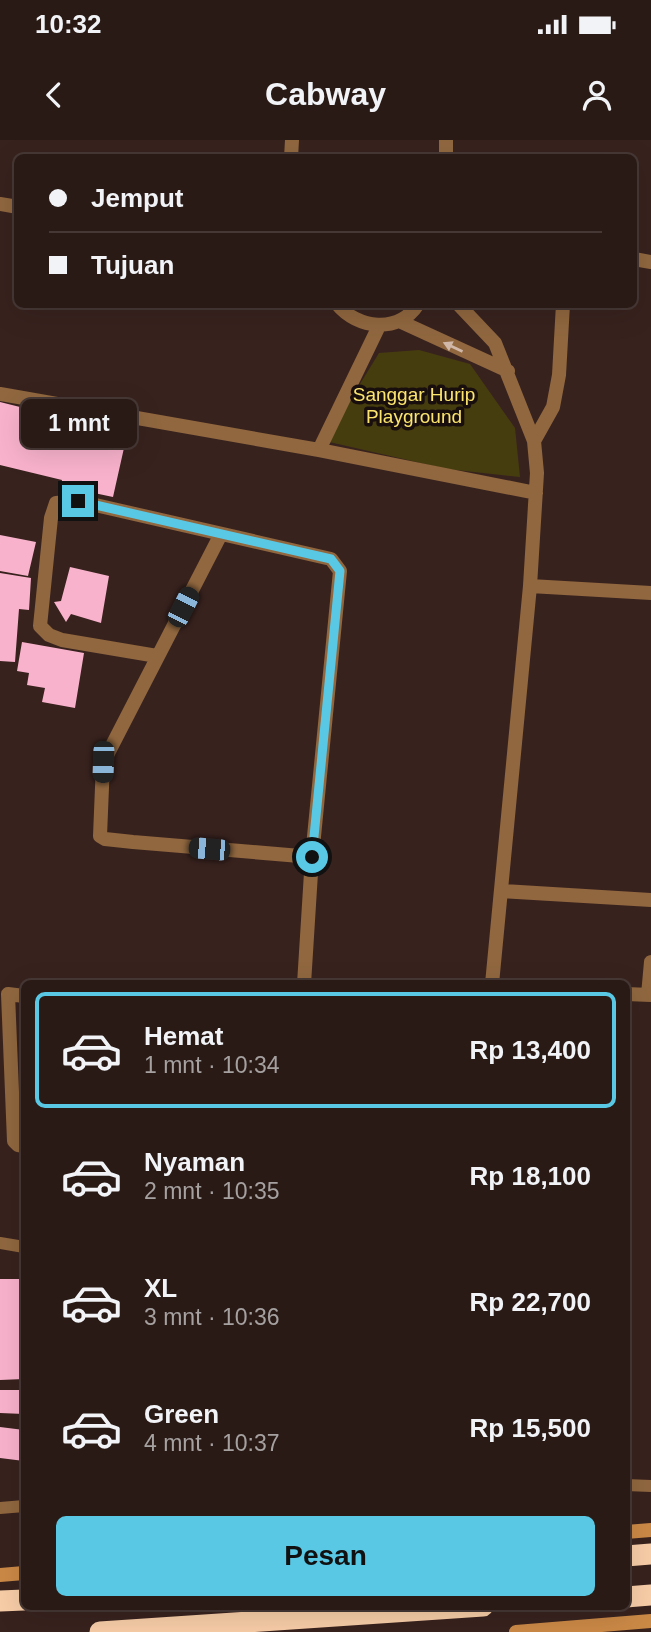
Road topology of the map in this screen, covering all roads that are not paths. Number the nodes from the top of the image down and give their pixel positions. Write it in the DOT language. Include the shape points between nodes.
graph roads {
  1 [pos="340,308"];
  2 [pos="414,308"];
  3 [pos="462,308"];
  4 [pos="563,308"];
  5 [pos="399,321"];
  6 [pos="379,326"];
  7 [pos="508,371"];
  8 [pos="0,394"];
  9 [pos="534,441"];
  10 [pos="319,450"];
  11 [pos="536,493"];
  12 [pos="221,534"];
  13 [pos="530,586"];
  14 [pos="651,593"];
  15 [pos="158,656"];
  16 [pos="312,857"];
  17 [pos="502,891"];
  18 [pos="651,900"];
  19 [pos="651,962"];
  20 [pos="304,980"];
  21 [pos="492,980"];
  22 [pos="4,993"];
  23 [pos="630,994"];
  24 [pos="650,995"];
  25 [pos="21,1146"];
  26 [pos="0,1243"];
  27 [pos="21,1246"];
  28 [pos="630,1485"];
  29 [pos="651,1486"];
  30 [pos="21,1506"];
  31 [pos="0,1508"];
  32 [pos="651,1530"];
  33 [pos="630,1532"];
  34 [pos="651,1554"];
  35 [pos="630,1556"];
  36 [pos="21,1573"];
  37 [pos="0,1575"];
  38 [pos="651,1595"];
  39 [pos="630,1597"];
  40 [pos="21,1600"];
  41 [pos="0,1601"];
  42 [pos="424,1610"];
  43 [pos="651,1621"];
  44 [pos="100,1632"];
  45 [pos="516,1632"];
  1 -- 6 [label="street" via="361,323"];
  2 -- 5 [label="street"];
  3 -- 7 [label="street" via="495,343"];
  4 -- 9 [label="street" via="553,407"];
  5 -- 6 [label="street"];
  7 -- 5 [label="street, one-way"];
  6 -- 10 [label="street"];
  7 -- 9 [label="street"];
  8 -- 10 [label="street"];
  9 -- 11 [label="street"];
  10 -- 11 [label="street"];
  11 -- 13 [label="street"];
  12 -- 15 [label="street"];
  12 -- 15 [label="street" via="78,501 56,503 40,626 62,640"];
  12 -- 16 [label="street" via="331,559 340,571"];
  13 -- 14 [label="street"];
  13 -- 17 [label="street"];
  15 -- 16 [label="street" via="103,762 100,836"];
  16 -- 20 [label="street"];
  17 -- 18 [label="street"];
  17 -- 21 [label="street"];
  19 -- 24 [label="street"];
  22 -- 25 [label="street" via="14,1141"];
  23 -- 24 [label="street"];
  26 -- 27 [label="lane"];
  28 -- 29 [label="lane"];
  30 -- 31 [label="lane"];
  32 -- 33 [label="main road"];
  34 -- 35 [label="highway"];
  36 -- 37 [label="main road"];
  38 -- 39 [label="highway"];
  40 -- 41 [label="highway"];
  42 -- 44 [label="highway"];
  43 -- 45 [label="main road"];
}
